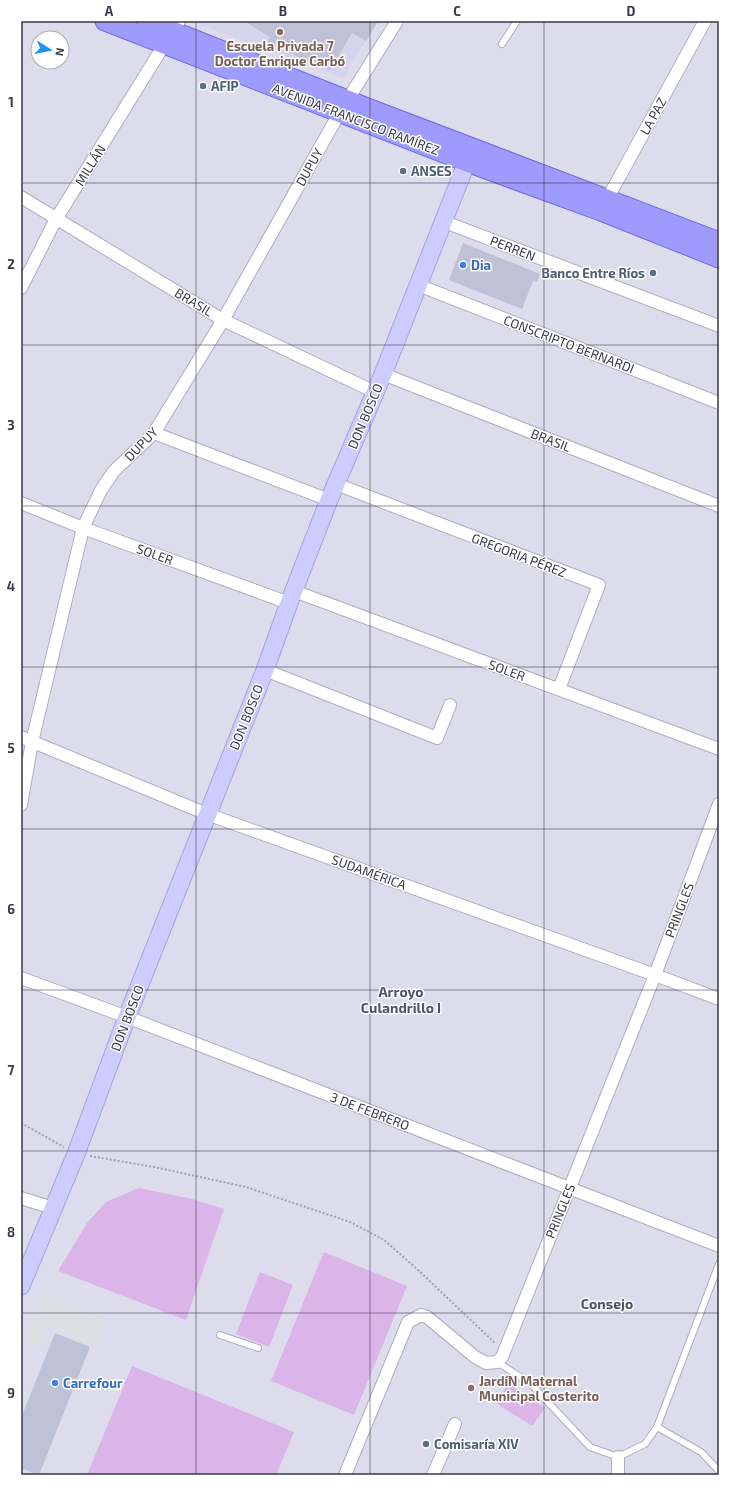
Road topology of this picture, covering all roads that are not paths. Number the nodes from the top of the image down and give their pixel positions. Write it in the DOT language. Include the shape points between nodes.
graph roads {
  1 [pos="105,21"];
  2 [pos="147,21"];
  3 [pos="397,21"];
  4 [pos="516,21"];
  5 [pos="705,21"];
  6 [pos="173,32"];
  7 [pos="502,44"];
  8 [pos="343,106"];
  9 [pos="469,155"];
  10 [pos="21,197"];
  11 [pos="604,205"];
  12 [pos="56,219"];
  13 [pos="442,221"];
  14 [pos="719,242"];
  15 [pos="719,258"];
  16 [pos="418,285"];
  17 [pos="21,288"];
  18 [pos="223,320"];
  19 [pos="719,326"];
  20 [pos="383,374"];
  21 [pos="375,392"];
  22 [pos="719,403"];
  23 [pos="154,433"];
  24 [pos="336,484"];
  25 [pos="329,500"];
  26 [pos="21,503"];
  27 [pos="719,506"];
  28 [pos="83,528"];
  29 [pos="292,597"];
  30 [pos="265,670"];
  31 [pos="559,689"];
  32 [pos="450,705"];
  33 [pos="27,739"];
  34 [pos="719,749"];
  35 [pos="719,804"];
  36 [pos="21,805"];
  37 [pos="207,814"];
  38 [pos="655,975"];
  39 [pos="21,978"];
  40 [pos="719,999"];
  41 [pos="127,1017"];
  42 [pos="569,1188"];
  43 [pos="21,1198"];
  44 [pos="53,1208"];
  45 [pos="719,1246"];
  46 [pos="719,1264"];
  47 [pos="21,1286"];
  48 [pos="220,1335"];
  49 [pos="258,1348"];
  50 [pos="497,1362"];
  51 [pos="455,1424"];
  52 [pos="657,1427"];
  53 [pos="618,1457"];
  54 [pos="719,1471"];
  55 [pos="345,1475"];
  56 [pos="434,1475"];
  57 [pos="618,1475"];
  1 -- 6 [label="main road, AVENIDA FRANCISCO RAMÍREZ"];
  2 -- 6 [label="main road, AVENIDA FRANCISCO RAMÍREZ"];
  3 -- 8 [label="street, DUPUY"];
  4 -- 7 [label="lane"];
  5 -- 11 [label="street, LA PAZ"];
  6 -- 8 [label="main road, AVENIDA FRANCISCO RAMÍREZ"];
  6 -- 12 [label="street, MILLÁN"];
  8 -- 9 [label="main road, AVENIDA FRANCISCO RAMÍREZ"];
  8 -- 18 [label="street, DUPUY"];
  9 -- 11 [label="main road, AVENIDA FRANCISCO RAMÍREZ"];
  9 -- 13 [label="main road, DON BOSCO"];
  10 -- 12 [label="street, BRASIL"];
  11 -- 14 [label="main road, AVENIDA FRANCISCO RAMÍREZ"];
  11 -- 15 [label="main road, AVENIDA FRANCISCO RAMÍREZ"];
  12 -- 17 [label="street, MILLÁN"];
  12 -- 18 [label="street, BRASIL"];
  13 -- 16 [label="main road, DON BOSCO"];
  13 -- 19 [label="street, PERREN"];
  16 -- 20 [label="main road, DON BOSCO"];
  16 -- 22 [label="street, CONSCRIPTO BERNARDI"];
  18 -- 21 [label="street, BRASIL"];
  18 -- 23 [label="street, DUPUY"];
  20 -- 21 [label="main road, DON BOSCO"];
  20 -- 27 [label="street, BRASIL"];
  21 -- 24 [label="main road, DON BOSCO"];
  23 -- 25 [label="street"];
  23 -- 28 [label="street, DUPUY" via="114,471 101,490"];
  24 -- 25 [label="main road, DON BOSCO"];
  24 -- 31 [label="street, GREGORIA PÉREZ" via="599,585"];
  25 -- 29 [label="main road, DON BOSCO"];
  26 -- 28 [label="street, SOLER"];
  28 -- 29 [label="street, SOLER"];
  28 -- 33 [label="street, DUPUY"];
  29 -- 30 [label="main road, DON BOSCO"];
  29 -- 31 [label="street, SOLER"];
  30 -- 32 [label="street" via="437,738"];
  30 -- 37 [label="main road, DON BOSCO"];
  31 -- 34 [label="street, SOLER"];
  33 -- 36 [label="street, DUPUY"];
  33 -- 37 [label="street, SUDAMÉRICA"];
  35 -- 38 [label="street, PRINGLES"];
  37 -- 38 [label="street, SUDAMÉRICA"];
  37 -- 41 [label="main road, DON BOSCO"];
  38 -- 40 [label="street, SUDAMÉRICA"];
  38 -- 42 [label="street, PRINGLES"];
  39 -- 41 [label="street, 3 DE FEBRERO"];
  41 -- 42 [label="street, 3 DE FEBRERO"];
  41 -- 44 [label="main road, DON BOSCO"];
  42 -- 45 [label="street, 3 DE FEBRERO"];
  42 -- 50 [label="street, PRINGLES" via="504,1352"];
  43 -- 44 [label="street"];
  44 -- 47 [label="main road, DON BOSCO"];
  46 -- 52 [label="lane"];
  48 -- 49 [label="lane"];
  50 -- 53 [label="lane" via="530,1383 590,1447"];
  50 -- 55 [label="street" via="486,1363 475,1357 427,1317 421,1316 408,1322"];
  51 -- 56 [label="street"];
  52 -- 53 [label="lane" via="645,1444"];
  52 -- 54 [label="lane" via="701,1452"];
  53 -- 57 [label="street"];
}
